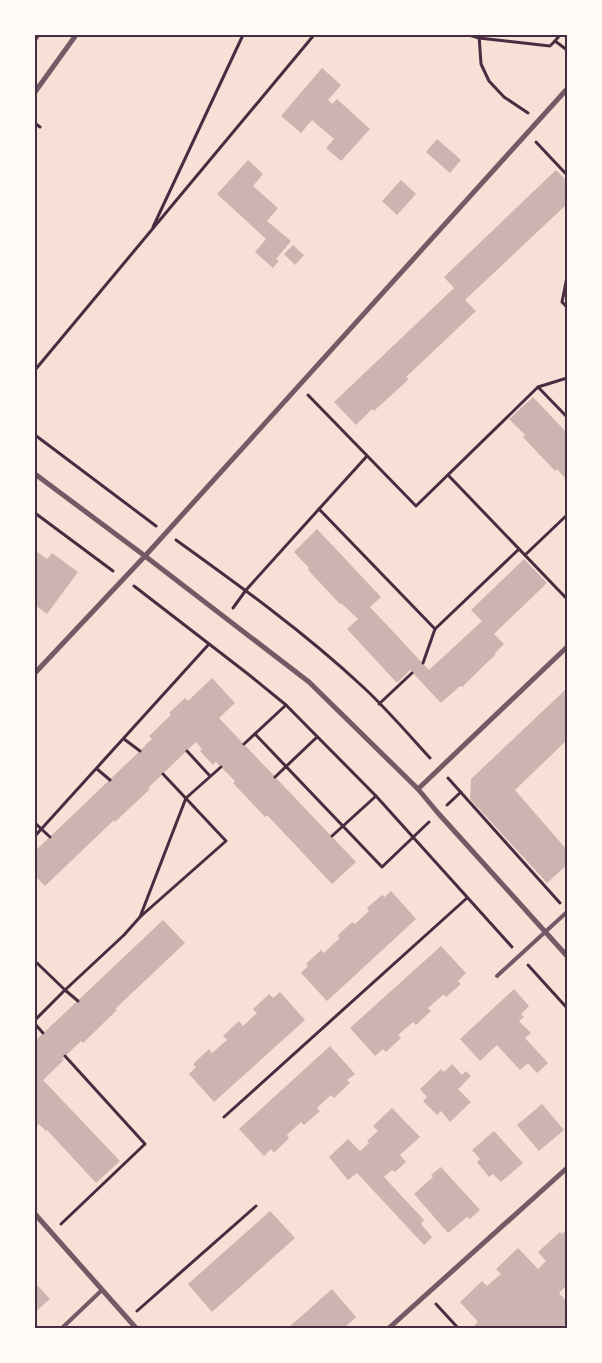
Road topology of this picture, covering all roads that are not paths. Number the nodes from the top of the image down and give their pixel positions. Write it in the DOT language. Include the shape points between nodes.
graph roads {
  1 [pos="38,35"];
  2 [pos="76,35"];
  3 [pos="35,39"];
  4 [pos="567,89"];
  5 [pos="35,92"];
  6 [pos="35,474"];
  7 [pos="145,556"];
  8 [pos="567,646"];
  9 [pos="35,673"];
  10 [pos="418,789"];
  11 [pos="567,912"];
  12 [pos="545,932"];
  13 [pos="567,956"];
  14 [pos="497,976"];
  15 [pos="567,1168"];
  16 [pos="35,1214"];
  17 [pos="102,1290"];
  18 [pos="62,1328"];
  19 [pos="136,1328"];
  20 [pos="390,1328"];
  1 -- 3 [label="street"];
  2 -- 5 [label="street"];
  4 -- 7 [label="street"];
  6 -- 7 [label="street"];
  7 -- 9 [label="street"];
  7 -- 10 [label="street" via="309,682"];
  8 -- 10 [label="street"];
  10 -- 12 [label="street"];
  11 -- 12 [label="lane"];
  12 -- 13 [label="street"];
  12 -- 14 [label="lane"];
  15 -- 20 [label="street"];
  16 -- 17 [label="street"];
  17 -- 18 [label="lane"];
  17 -- 19 [label="street"];
}
